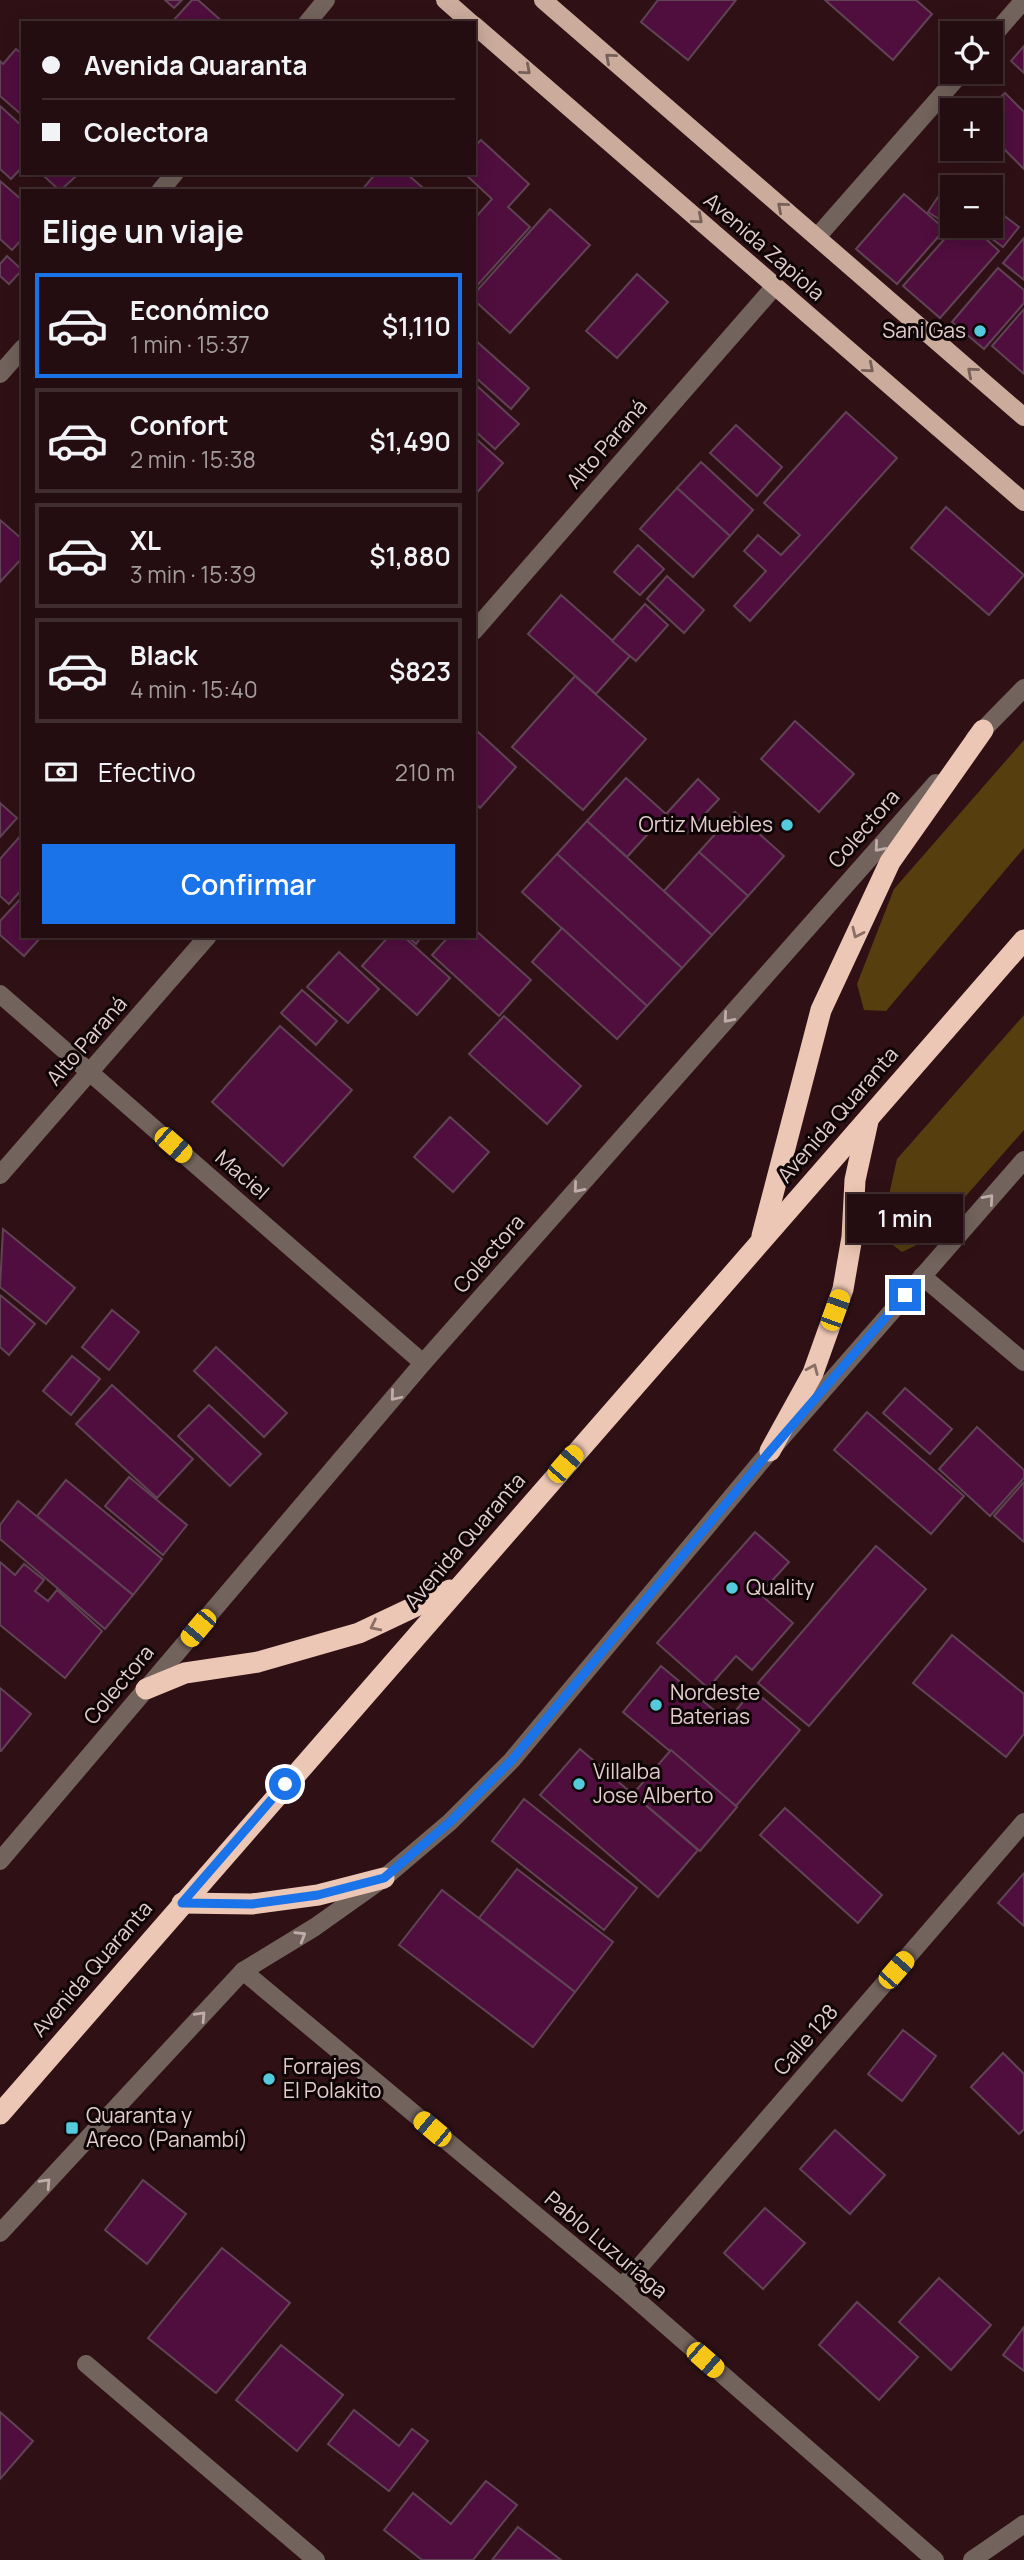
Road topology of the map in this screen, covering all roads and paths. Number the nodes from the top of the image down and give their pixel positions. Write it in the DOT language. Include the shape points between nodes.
graph roads {
  1 [pos="326,0"];
  2 [pos="445,0"];
  3 [pos="542,0"];
  4 [pos="1024,0"];
  5 [pos="309,21"];
  6 [pos="470,21"];
  7 [pos="1003,24"];
  8 [pos="476,27"];
  9 [pos="951,84"];
  10 [pos="173,175"];
  11 [pos="162,189"];
  12 [pos="817,237"];
  13 [pos="775,286"];
  14 [pos="21,350"];
  15 [pos="0,374"];
  16 [pos="1024,417"];
  17 [pos="1024,502"];
  18 [pos="476,629"];
  19 [pos="1024,688"];
  20 [pos="983,730"];
  21 [pos="206,938"];
  22 [pos="1024,940"];
  23 [pos="0,994"];
  24 [pos="90,1072"];
  25 [pos="869,1117"];
  26 [pos="1024,1160"];
  27 [pos="0,1175"];
  28 [pos="761,1241"];
  29 [pos="922,1276"];
  30 [pos="1024,1362"];
  31 [pos="423,1363"];
  32 [pos="770,1451"];
  33 [pos="458,1586"];
  34 [pos="146,1689"];
  35 [pos="1024,1822"];
  36 [pos="0,1861"];
  37 [pos="384,1878"];
  38 [pos="182,1903"];
  39 [pos="243,1971"];
  40 [pos="0,2114"];
  41 [pos="0,2233"];
  42 [pos="622,2287"];
  43 [pos="86,2364"];
  44 [pos="1024,2524"];
  45 [pos="316,2560"];
  46 [pos="935,2560"];
  47 [pos="972,2560"];
  1 -- 5 [label="street"];
  2 -- 6 [label="main road, Avenida Zapiola"];
  12 -- 3 [label="main road, Avenida Zapiola, one-way"];
  4 -- 7 [label="street"];
  8 -- 13 [label="main road, Avenida Zapiola, one-way"];
  9 -- 12 [label="street"];
  10 -- 11 [label="street"];
  16 -- 12 [label="main road, Avenida Zapiola, one-way"];
  13 -- 17 [label="main road, Avenida Zapiola, one-way"];
  13 -- 18 [label="street, Alto Paraná"];
  14 -- 15 [label="street"];
  19 -- 20 [label="street, Colectora"];
  20 -- 28 [label="highway, one-way" via="890,862 821,1010"];
  20 -- 31 [label="street, Colectora, one-way"];
  21 -- 24 [label="street, Alto Paraná"];
  22 -- 25 [label="highway, Avenida Quaranta"];
  23 -- 24 [label="street, Maciel"];
  24 -- 27 [label="street, Alto Paraná"];
  24 -- 31 [label="street, Maciel"];
  25 -- 28 [label="highway, Avenida Quaranta"];
  32 -- 25 [label="highway, one-way" via="813,1373 843,1289 855,1180"];
  29 -- 26 [label="street, one-way"];
  28 -- 33 [label="highway, Avenida Quaranta"];
  29 -- 30 [label="street"];
  29 -- 32 [label="street"];
  31 -- 34 [label="street, Colectora, one-way"];
  32 -- 37 [label="street" via="512,1760 450,1822"];
  33 -- 34 [label="highway, one-way" via="359,1633 258,1662 185,1673"];
  33 -- 38 [label="highway, Avenida Quaranta"];
  34 -- 36 [label="street, Colectora"];
  35 -- 42 [label="street, Calle 128"];
  37 -- 38 [label="highway" via="318,1895 252,1904"];
  39 -- 37 [label="street, one-way"];
  38 -- 40 [label="highway, Avenida Quaranta"];
  41 -- 39 [label="street, one-way"];
  39 -- 42 [label="street, Pablo Luzuriaga"];
  42 -- 46 [label="street, Pablo Luzuriaga"];
  43 -- 45 [label="street"];
  44 -- 47 [label="street"];
}
